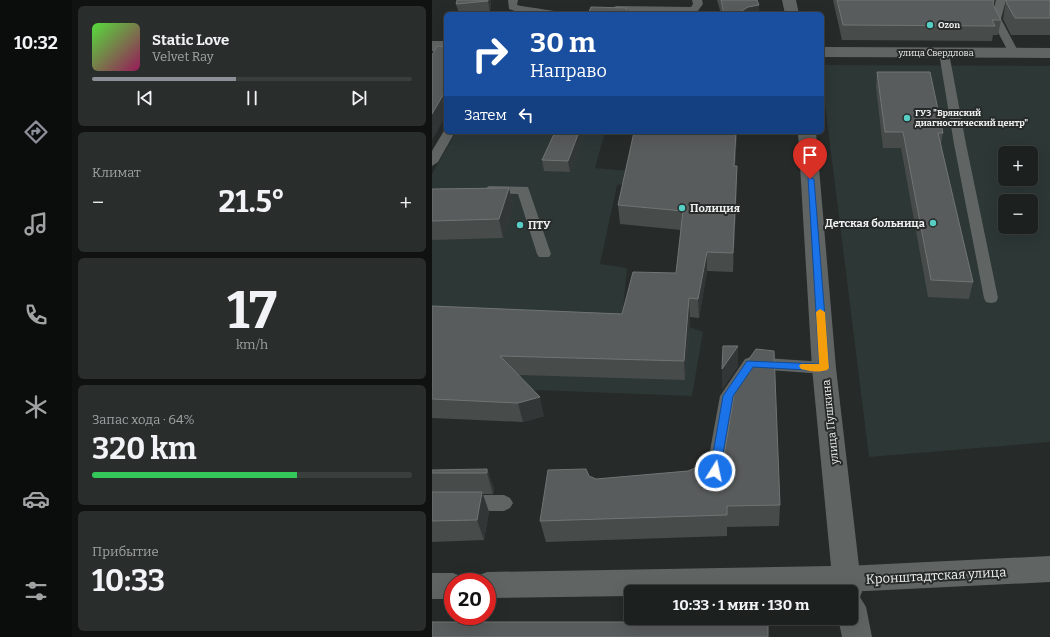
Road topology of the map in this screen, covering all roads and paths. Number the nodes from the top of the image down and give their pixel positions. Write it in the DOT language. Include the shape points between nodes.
graph roads {
  1 [pos="513,0"];
  2 [pos="697,0"];
  3 [pos="789,0"];
  4 [pos="1002,4"];
  5 [pos="528,12"];
  6 [pos="611,12"];
  7 [pos="792,12"];
  8 [pos="432,46"];
  9 [pos="444,46"];
  10 [pos="824,52"];
  11 [pos="944,53"];
  12 [pos="1014,53"];
  13 [pos="1050,53"];
  14 [pos="448,134"];
  15 [pos="807,134"];
  16 [pos="432,162"];
  17 [pos="477,190"];
  18 [pos="544,254"];
  19 [pos="991,298"];
  20 [pos="824,368"];
  21 [pos="688,483"];
  22 [pos="432,503"];
  23 [pos="504,503"];
  24 [pos="1050,569"];
  25 [pos="847,585"];
  26 [pos="858,585"];
  27 [pos="432,586"];
  28 [pos="444,586"];
  29 [pos="496,586"];
  30 [pos="624,586"];
  31 [pos="855,625"];
  32 [pos="857,637"];
  1 -- 5 [label="lane" via="512,7"];
  2 -- 6 [label="lane" via="698,4 694,10 616,9"];
  3 -- 7 [label="street"];
  4 -- 12 [label="lane" via="996,19"];
  8 -- 9 [label="street"];
  10 -- 11 [label="street, улица Свердлова"];
  11 -- 12 [label="street, улица Свердлова"];
  11 -- 19 [label="lane"];
  12 -- 13 [label="street, улица Свердлова"];
  14 -- 16 [label="lane"];
  15 -- 20 [label="street, улица Пушкина"];
  17 -- 18 [label="lane" via="523,190"];
  20 -- 21 [label="lane" via="750,364 728,396 715,471"];
  20 -- 25 [label="street, улица Пушкина"];
  22 -- 23 [label="lane"];
  24 -- 26 [label="street, Кронштадтская улица"];
  27 -- 28 [label="street"];
  29 -- 30 [label="street, Кронштадтская улица"];
  31 -- 32 [label="street"];
}
